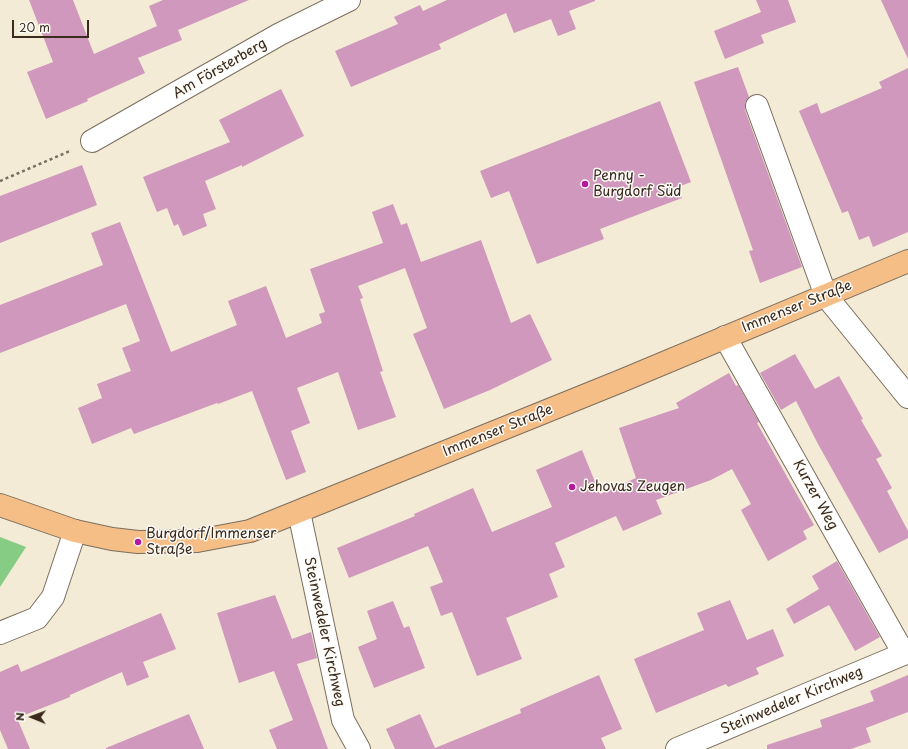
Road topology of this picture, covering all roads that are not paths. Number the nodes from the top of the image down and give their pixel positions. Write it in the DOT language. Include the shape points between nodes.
graph roads {
  1 [pos="349,0"];
  2 [pos="757,106"];
  3 [pos="92,141"];
  4 [pos="908,261"];
  5 [pos="826,296"];
  6 [pos="725,337"];
  7 [pos="908,397"];
  8 [pos="0,505"];
  9 [pos="299,512"];
  10 [pos="75,531"];
  11 [pos="0,633"];
  12 [pos="906,653"];
  13 [pos="359,749"];
  14 [pos="677,749"];
  1 -- 3 [label="street, Am Försterberg" via="280,34"];
  2 -- 5 [label="street"];
  4 -- 5 [label="main road, Immenser Straße"];
  5 -- 6 [label="main road, Immenser Straße"];
  5 -- 7 [label="street"];
  6 -- 9 [label="main road, Immenser Straße"];
  6 -- 12 [label="street, Kurzer Weg"];
  8 -- 10 [label="main road, Immenser Straße"];
  9 -- 10 [label="main road, Immenser Straße" via="250,531 197,541 112,540"];
  9 -- 13 [label="street, Steinwedeler Kirchweg" via="344,720"];
  10 -- 11 [label="street" via="52,597 37,618"];
  12 -- 14 [label="street, Steinwedeler Kirchweg"];
}
